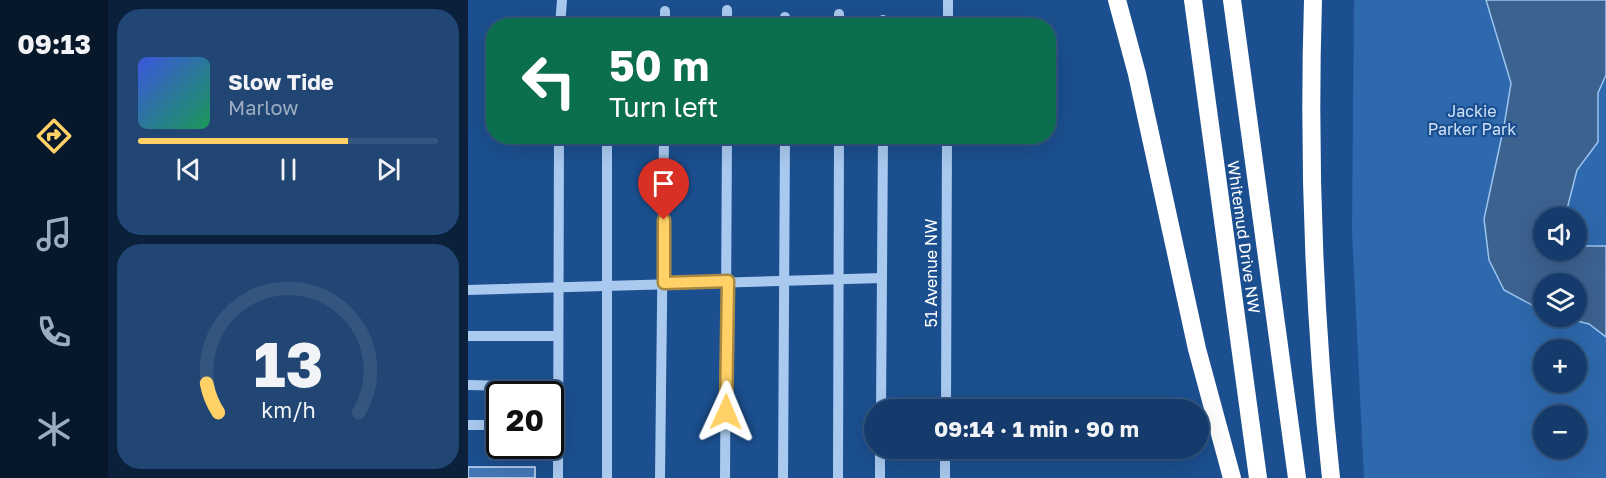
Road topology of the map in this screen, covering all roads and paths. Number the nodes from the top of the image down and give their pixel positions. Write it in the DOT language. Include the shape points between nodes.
graph roads {
  1 [pos="562,0"];
  2 [pos="948,0"];
  3 [pos="1117,0"];
  4 [pos="1193,0"];
  5 [pos="1232,0"];
  6 [pos="1313,0"];
  7 [pos="727,10"];
  8 [pos="665,11"];
  9 [pos="561,18"];
  10 [pos="665,18"];
  11 [pos="727,18"];
  12 [pos="948,18"];
  13 [pos="559,144"];
  14 [pos="607,144"];
  15 [pos="664,144"];
  16 [pos="727,144"];
  17 [pos="785,144"];
  18 [pos="839,144"];
  19 [pos="882,144"];
  20 [pos="947,144"];
  21 [pos="882,278"];
  22 [pos="838,279"];
  23 [pos="785,280"];
  24 [pos="728,281"];
  25 [pos="664,283"];
  26 [pos="607,286"];
  27 [pos="558,289"];
  28 [pos="468,290"];
  29 [pos="468,336"];
  30 [pos="557,336"];
  31 [pos="557,381"];
  32 [pos="468,385"];
  33 [pos="486,385"];
  34 [pos="881,399"];
  35 [pos="946,399"];
  36 [pos="468,425"];
  37 [pos="486,425"];
  38 [pos="557,459"];
  39 [pos="880,459"];
  40 [pos="945,459"];
  41 [pos="558,478"];
  42 [pos="607,478"];
  43 [pos="660,478"];
  44 [pos="724,478"];
  45 [pos="783,478"];
  46 [pos="838,478"];
  47 [pos="880,478"];
  48 [pos="945,478"];
  49 [pos="1232,478"];
  50 [pos="1258,478"];
  51 [pos="1297,478"];
  52 [pos="1331,478"];
  1 -- 9 [label="street"];
  2 -- 12 [label="street"];
  3 -- 49 [label="highway" via="1197,349"];
  4 -- 50 [label="highway, Whitemud Drive NW"];
  5 -- 51 [label="highway, Whitemud Drive NW"];
  6 -- 52 [label="highway" via="1313,214"];
  7 -- 11 [label="street"];
  8 -- 10 [label="street"];
  13 -- 27 [label="street"];
  14 -- 26 [label="street"];
  15 -- 25 [label="street"];
  16 -- 24 [label="street"];
  17 -- 23 [label="street"];
  18 -- 22 [label="street"];
  19 -- 21 [label="street"];
  20 -- 35 [label="street, 51 Avenue NW"];
  21 -- 22 [label="street"];
  21 -- 34 [label="street"];
  22 -- 23 [label="street"];
  22 -- 46 [label="street"];
  23 -- 24 [label="street"];
  23 -- 45 [label="street"];
  24 -- 25 [label="street"];
  24 -- 44 [label="street"];
  25 -- 26 [label="street"];
  25 -- 43 [label="street"];
  26 -- 27 [label="street"];
  26 -- 42 [label="street"];
  27 -- 28 [label="street"];
  27 -- 30 [label="street"];
  29 -- 30 [label="street"];
  30 -- 31 [label="street"];
  32 -- 33 [label="street"];
  36 -- 37 [label="street"];
  38 -- 41 [label="street"];
  39 -- 47 [label="street"];
  40 -- 48 [label="street"];
}
